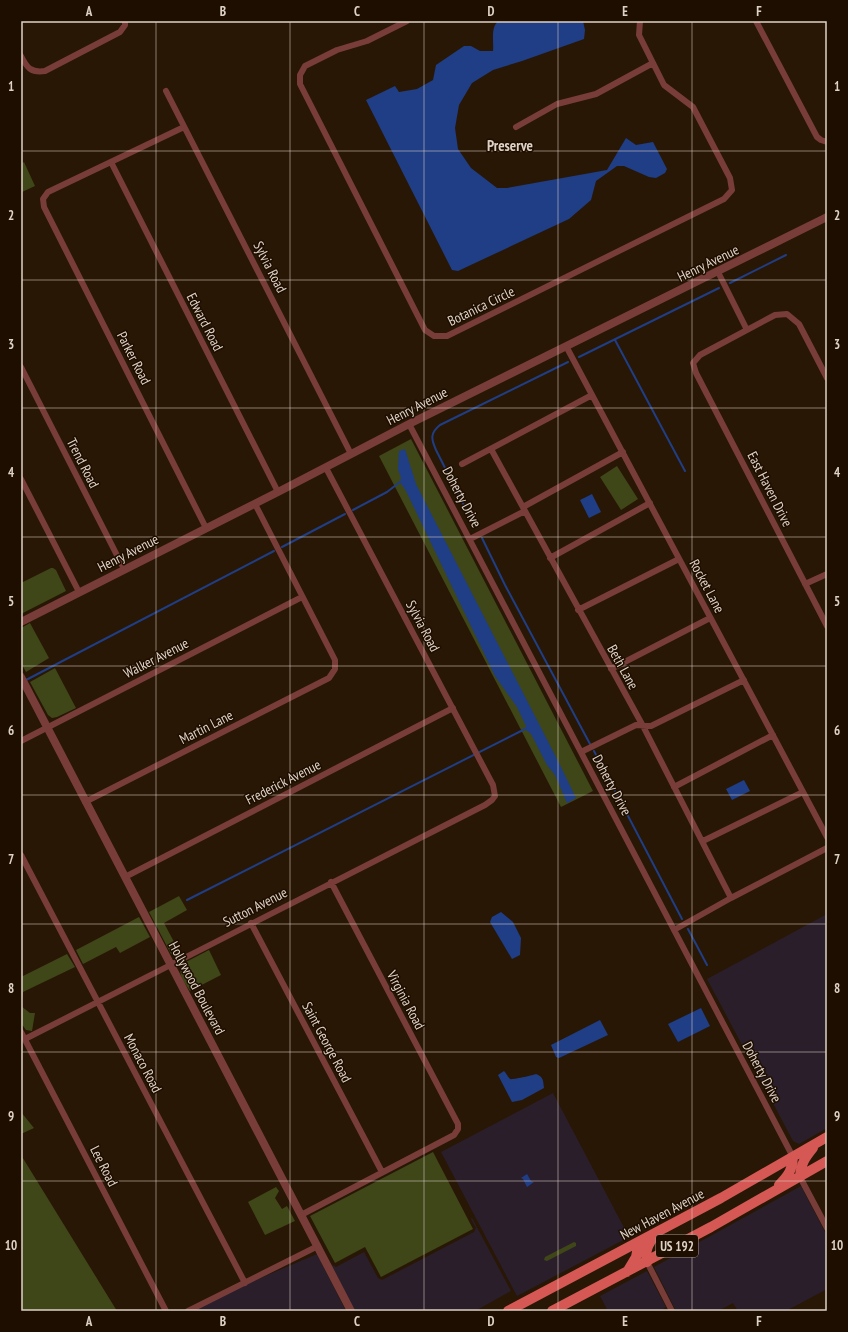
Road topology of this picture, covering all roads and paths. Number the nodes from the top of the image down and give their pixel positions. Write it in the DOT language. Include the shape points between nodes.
graph roads {
  1 [pos="126,21"];
  2 [pos="407,21"];
  3 [pos="640,21"];
  4 [pos="756,21"];
  5 [pos="21,56"];
  6 [pos="653,63"];
  7 [pos="166,91"];
  8 [pos="184,127"];
  9 [pos="516,127"];
  10 [pos="827,142"];
  11 [pos="111,162"];
  12 [pos="827,217"];
  13 [pos="718,272"];
  14 [pos="747,330"];
  15 [pos="566,346"];
  16 [pos="21,367"];
  17 [pos="827,378"];
  18 [pos="592,395"];
  19 [pos="409,424"];
  20 [pos="491,449"];
  21 [pos="622,452"];
  22 [pos="351,454"];
  23 [pos="462,464"];
  24 [pos="326,468"];
  25 [pos="21,479"];
  26 [pos="278,492"];
  27 [pos="650,503"];
  28 [pos="255,504"];
  29 [pos="524,509"];
  30 [pos="206,528"];
  31 [pos="470,539"];
  32 [pos="550,558"];
  33 [pos="679,559"];
  34 [pos="124,569"];
  35 [pos="827,574"];
  36 [pos="805,584"];
  37 [pos="79,592"];
  38 [pos="302,597"];
  39 [pos="578,610"];
  40 [pos="710,618"];
  41 [pos="21,622"];
  42 [pos="827,626"];
  43 [pos="611,669"];
  44 [pos="21,677"];
  45 [pos="744,680"];
  46 [pos="453,708"];
  47 [pos="643,726"];
  48 [pos="47,727"];
  49 [pos="773,735"];
  50 [pos="21,741"];
  51 [pos="581,752"];
  52 [pos="674,787"];
  53 [pos="803,792"];
  54 [pos="495,796"];
  55 [pos="86,802"];
  56 [pos="827,837"];
  57 [pos="702,841"];
  58 [pos="827,848"];
  59 [pos="21,855"];
  60 [pos="125,877"];
  61 [pos="331,882"];
  62 [pos="731,898"];
  63 [pos="251,923"];
  64 [pos="674,930"];
  65 [pos="170,964"];
  66 [pos="97,1001"];
  67 [pos="21,1032"];
  68 [pos="25,1038"];
  69 [pos="827,1137"];
  70 [pos="817,1143"];
  71 [pos="793,1157"];
  72 [pos="827,1161"];
  73 [pos="382,1172"];
  74 [pos="800,1177"];
  75 [pos="771,1193"];
  76 [pos="301,1215"];
  77 [pos="827,1228"];
  78 [pos="657,1232"];
  79 [pos="639,1242"];
  80 [pos="318,1246"];
  81 [pos="647,1262"];
  82 [pos="627,1272"];
  83 [pos="245,1283"];
  84 [pos="202,1304"];
  85 [pos="195,1309"];
  86 [pos="166,1311"];
  87 [pos="188,1311"];
  88 [pos="205,1311"];
  89 [pos="351,1311"];
  90 [pos="508,1311"];
  91 [pos="552,1311"];
  92 [pos="672,1311"];
  1 -- 5 [label="street" via="120,32 45,71 30,70"];
  2 -- 6 [label="street, Botanica Circle" via="305,66 300,75 300,84 425,330 434,336 447,336 724,199 732,190 730,178 693,107 664,85"];
  3 -- 6 [label="street, Botanica Circle" via="639,35"];
  4 -- 10 [label="street" via="817,137"];
  6 -- 9 [label="street" via="596,94 558,104"];
  7 -- 8 [label="street, Sylvia Road"];
  8 -- 11 [label="street"];
  8 -- 22 [label="street, Sylvia Road"];
  11 -- 26 [label="street, Edward Road"];
  11 -- 30 [label="street, Parker Road" via="48,192 43,199 44,207"];
  12 -- 13 [label="street, Henry Avenue"];
  13 -- 14 [label="street"];
  13 -- 15 [label="street, Henry Avenue"];
  14 -- 17 [label="street" via="775,315 787,314 799,324"];
  14 -- 36 [label="street, East Haven Drive" via="700,355 693,363"];
  15 -- 18 [label="street, Rocket Lane"];
  15 -- 19 [label="street, Henry Avenue"];
  16 -- 34 [label="street, Trend Road"];
  18 -- 20 [label="street"];
  18 -- 21 [label="street, Rocket Lane"];
  19 -- 22 [label="street, Henry Avenue"];
  19 -- 31 [label="street, Doherty Drive"];
  20 -- 23 [label="street"];
  20 -- 29 [label="street, Beth Lane"];
  21 -- 27 [label="street, Rocket Lane"];
  21 -- 29 [label="street"];
  22 -- 24 [label="street, Henry Avenue"];
  24 -- 26 [label="street, Henry Avenue"];
  24 -- 46 [label="street, Sylvia Road"];
  25 -- 37 [label="street"];
  26 -- 28 [label="street, Henry Avenue"];
  27 -- 32 [label="street"];
  27 -- 33 [label="street, Rocket Lane"];
  28 -- 30 [label="street, Henry Avenue"];
  28 -- 38 [label="street"];
  29 -- 31 [label="street"];
  29 -- 32 [label="street, Beth Lane"];
  30 -- 34 [label="street, Henry Avenue"];
  31 -- 51 [label="street, Doherty Drive"];
  32 -- 39 [label="street, Beth Lane"];
  33 -- 39 [label="street"];
  33 -- 40 [label="street, Rocket Lane"];
  34 -- 37 [label="street, Henry Avenue"];
  35 -- 36 [label="street"];
  36 -- 42 [label="street, East Haven Drive"];
  37 -- 41 [label="street, Henry Avenue"];
  38 -- 48 [label="street, Walker Avenue"];
  38 -- 55 [label="street, Martin Lane" via="335,660 335,669 329,678"];
  39 -- 43 [label="street, Beth Lane"];
  40 -- 43 [label="street"];
  40 -- 45 [label="street, Rocket Lane"];
  43 -- 47 [label="street, Beth Lane"];
  44 -- 48 [label="street, Hollywood Boulevard"];
  45 -- 47 [label="street" via="651,726"];
  45 -- 49 [label="street, Rocket Lane"];
  46 -- 54 [label="street, Sylvia Road" via="493,785"];
  46 -- 60 [label="street, Frederick Avenue"];
  47 -- 51 [label="street" via="636,725"];
  47 -- 52 [label="street, Beth Lane"];
  48 -- 50 [label="street, Walker Avenue"];
  48 -- 55 [label="street, Hollywood Boulevard"];
  49 -- 52 [label="street"];
  49 -- 53 [label="street, Rocket Lane"];
  51 -- 64 [label="street, Doherty Drive"];
  52 -- 57 [label="street, Beth Lane"];
  53 -- 56 [label="street, Rocket Lane"];
  53 -- 57 [label="street"];
  54 -- 61 [label="street, Sutton Avenue" via="485,805"];
  55 -- 60 [label="street, Hollywood Boulevard"];
  57 -- 62 [label="street, Beth Lane"];
  58 -- 62 [label="street"];
  59 -- 66 [label="street, Monaco Road"];
  60 -- 65 [label="street, Hollywood Boulevard"];
  61 -- 63 [label="street, Sutton Avenue"];
  61 -- 73 [label="street, Virginia Road" via="458,1124 454,1135"];
  62 -- 64 [label="street"];
  63 -- 65 [label="street, Sutton Avenue"];
  63 -- 73 [label="street, Saint George Road"];
  64 -- 71 [label="street, Doherty Drive"];
  65 -- 66 [label="street, Sutton Avenue"];
  65 -- 76 [label="street, Hollywood Boulevard"];
  66 -- 68 [label="street, Sutton Avenue"];
  66 -- 83 [label="street, Monaco Road"];
  67 -- 68 [label="street, Lee Road"];
  68 -- 86 [label="street, Lee Road"];
  69 -- 70 [label="main road, New Haven Avenue / US 192"];
  70 -- 71 [label="main road, New Haven Avenue / US 192"];
  70 -- 74 [label="main road" via="804,1159 800,1167"];
  71 -- 75 [label="main road" via="788,1176"];
  71 -- 78 [label="main road, New Haven Avenue / US 192"];
  72 -- 74 [label="main road, US 192"];
  73 -- 76 [label="street"];
  74 -- 75 [label="main road, US 192"];
  74 -- 77 [label="street"];
  75 -- 81 [label="main road, US 192"];
  76 -- 80 [label="street, Hollywood Boulevard"];
  78 -- 79 [label="main road, New Haven Avenue / US 192"];
  78 -- 81 [label="main road" via="647,1248"];
  79 -- 82 [label="main road" via="636,1257"];
  79 -- 90 [label="main road, New Haven Avenue / US 192"];
  80 -- 83 [label="street"];
  80 -- 89 [label="street, Hollywood Boulevard"];
  81 -- 82 [label="main road, US 192"];
  81 -- 92 [label="street"];
  82 -- 91 [label="main road, US 192"];
  83 -- 84 [label="street"];
  84 -- 85 [label="street"];
  84 -- 88 [label="street"];
  85 -- 87 [label="street"];
}
